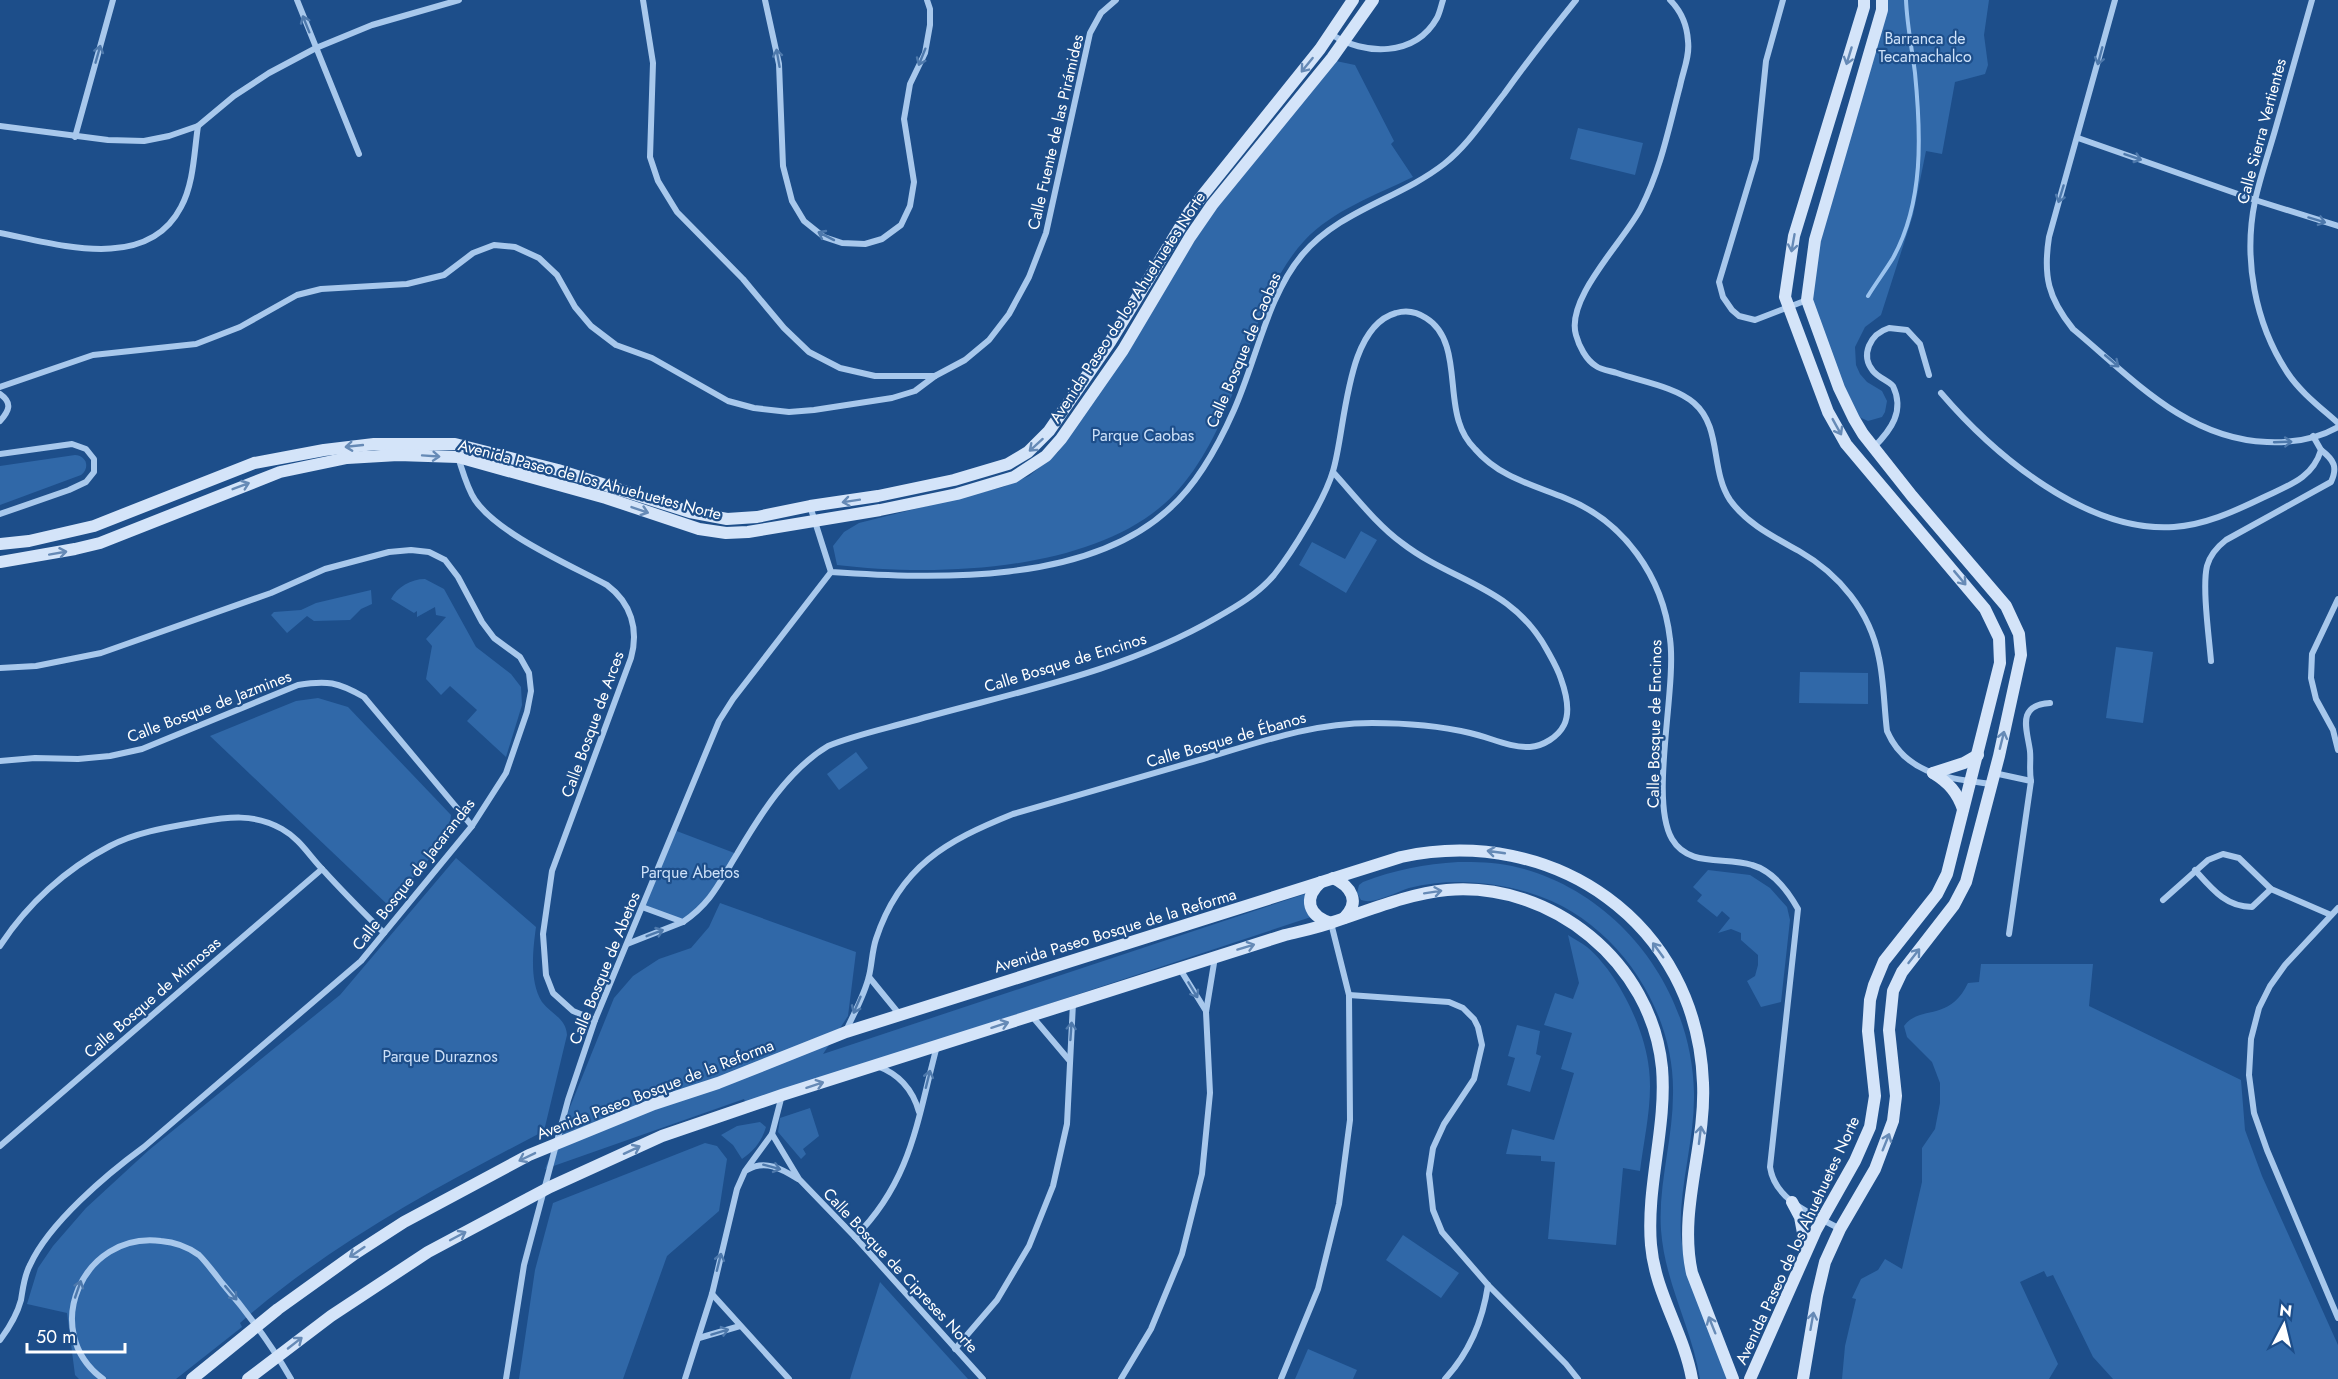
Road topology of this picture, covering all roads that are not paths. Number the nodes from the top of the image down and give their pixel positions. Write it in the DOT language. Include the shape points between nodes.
graph roads {
  1 [pos="113,0"];
  2 [pos="297,0"];
  3 [pos="459,0"];
  4 [pos="643,0"];
  5 [pos="765,0"];
  6 [pos="927,0"];
  7 [pos="1116,0"];
  8 [pos="1353,0"];
  9 [pos="1373,0"];
  10 [pos="1443,0"];
  11 [pos="1576,0"];
  12 [pos="1670,0"];
  13 [pos="1783,0"];
  14 [pos="1864,0"];
  15 [pos="1882,0"];
  16 [pos="2115,0"];
  17 [pos="2312,0"];
  18 [pos="1331,34"];
  19 [pos="1343,42"];
  20 [pos="316,48"];
  21 [pos="0,126"];
  22 [pos="198,126"];
  23 [pos="75,137"];
  24 [pos="2078,138"];
  25 [pos="359,154"];
  26 [pos="2255,200"];
  27 [pos="2338,226"];
  28 [pos="0,233"];
  29 [pos="1807,300"];
  30 [pos="1134,301"];
  31 [pos="1788,307"];
  32 [pos="1146,308"];
  33 [pos="1929,375"];
  34 [pos="935,376"];
  35 [pos="0,387"];
  36 [pos="1941,393"];
  37 [pos="0,394"];
  38 [pos="0,421"];
  39 [pos="2338,425"];
  40 [pos="2313,436"];
  41 [pos="455,444"];
  42 [pos="1874,447"];
  43 [pos="2321,450"];
  44 [pos="0,454"];
  45 [pos="458,457"];
  46 [pos="1333,472"];
  47 [pos="810,506"];
  48 [pos="0,513"];
  49 [pos="815,520"];
  50 [pos="1945,533"];
  51 [pos="0,544"];
  52 [pos="1932,544"];
  53 [pos="0,562"];
  54 [pos="831,572"];
  55 [pos="2338,600"];
  56 [pos="2211,661"];
  57 [pos="0,668"];
  58 [pos="2050,703"];
  59 [pos="2336,730"];
  60 [pos="2338,750"];
  61 [pos="1978,755"];
  62 [pos="0,761"];
  63 [pos="1933,773"];
  64 [pos="1992,779"];
  65 [pos="1971,781"];
  66 [pos="2031,781"];
  67 [pos="1963,809"];
  68 [pos="472,826"];
  69 [pos="322,869"];
  70 [pos="2195,870"];
  71 [pos="1327,880"];
  72 [pos="2271,889"];
  73 [pos="2163,900"];
  74 [pos="642,907"];
  75 [pos="2338,908"];
  76 [pos="2331,915"];
  77 [pos="1337,921"];
  78 [pos="683,922"];
  79 [pos="384,933"];
  80 [pos="2009,934"];
  81 [pos="627,944"];
  82 [pos="0,946"];
  83 [pos="1215,956"];
  84 [pos="1180,968"];
  85 [pos="869,977"];
  86 [pos="1349,995"];
  87 [pos="1073,1003"];
  88 [pos="1206,1012"];
  89 [pos="1031,1015"];
  90 [pos="900,1016"];
  91 [pos="595,1020"];
  92 [pos="846,1032"];
  93 [pos="937,1046"];
  94 [pos="1070,1060"];
  95 [pos="874,1065"];
  96 [pos="782,1095"];
  97 [pos="920,1112"];
  98 [pos="772,1134"];
  99 [pos="0,1146"];
  100 [pos="745,1171"];
  101 [pos="799,1179"];
  102 [pos="1792,1202"];
  103 [pos="1822,1219"];
  104 [pos="1840,1229"];
  105 [pos="855,1238"];
  106 [pos="1806,1252"];
  107 [pos="1488,1285"];
  108 [pos="712,1294"];
  109 [pos="2338,1318"];
  110 [pos="740,1326"];
  111 [pos="699,1338"];
  112 [pos="0,1340"];
  113 [pos="955,1349"];
  114 [pos="103,1379"];
  115 [pos="192,1379"];
  116 [pos="248,1379"];
  117 [pos="291,1379"];
  118 [pos="506,1379"];
  119 [pos="685,1379"];
  120 [pos="789,1379"];
  121 [pos="983,1379"];
  122 [pos="1121,1379"];
  123 [pos="1281,1379"];
  124 [pos="1445,1379"];
  125 [pos="1578,1379"];
  126 [pos="1692,1379"];
  127 [pos="1733,1379"];
  128 [pos="1750,1379"];
  129 [pos="1803,1379"];
  23 -- 1 [label="street, one-way"];
  20 -- 2 [label="street, one-way"];
  3 -- 20 [label="street" via="372,25"];
  4 -- 34 [label="street, Calle Fuente de las Pirámides" via="654,63 650,157 658,181 677,212 809,352 840,368 875,376"];
  6 -- 5 [label="street, one-way" via="930,25 925,53 910,84 904,119 914,182 910,206 901,225 882,239 865,244 824,237 804,221 792,201 783,166 779,64"];
  7 -- 34 [label="street, Calle Fuente de las Pirámides" via="1101,13 1090,33 1046,233 1029,277 1010,314 989,340 965,360"];
  8 -- 18 [label="street, Avenida Paseo de los Ahuehuetes Norte"];
  9 -- 19 [label="street, Avenida Paseo de los Ahuehuetes Norte"];
  10 -- 19 [label="street" via="1430,27 1401,46 1372,51"];
  11 -- 54 [label="street, Calle Bosque de Caobas" via="1460,150 1422,179 1323,234 1299,259 1277,298 1224,431 1186,490 1156,520 1098,551 1034,567 950,576"];
  12 -- 63 [label="street" via="1684,21 1688,51 1661,162 1640,210 1582,298 1575,315 1576,335 1582,350 1596,366 1678,393 1699,408 1709,424 1719,479 1737,509 1757,527 1816,561 1841,583 1861,610 1880,660 1887,731 1904,757"];
  13 -- 31 [label="street" via="1766,62 1756,159 1719,282 1726,304 1747,319 1755,320"];
  14 -- 31 [label="street, Avenida Paseo de los Ahuehuetes Norte, one-way" via="1794,236 1785,297"];
  15 -- 29 [label="street, Avenida Paseo de los Ahuehuetes Norte" via="1815,240"];
  16 -- 24 [label="street, one-way"];
  17 -- 26 [label="street, Calle Sierra Vertientes"];
  18 -- 19 [label="street"];
  18 -- 30 [label="street, Avenida Paseo de los Ahuehuetes Norte, one-way" via="1200,196"];
  19 -- 32 [label="street, Avenida Paseo de los Ahuehuetes Norte" via="1212,205"];
  20 -- 22 [label="street" via="234,96"];
  20 -- 25 [label="street"];
  21 -- 23 [label="street"];
  22 -- 23 [label="street" via="144,141"];
  22 -- 28 [label="street" via="191,179 181,207 148,241 113,249 68,246"];
  24 -- 26 [label="street, one-way"];
  24 -- 40 [label="street, one-way" via="2046,258 2052,297 2061,314 2073,329 2183,418 2250,442 2297,442"];
  26 -- 27 [label="street, one-way"];
  26 -- 39 [label="street, Calle Sierra Vertientes" via="2252,263 2261,319 2288,373"];
  29 -- 31 [label="street"];
  29 -- 42 [label="street, Avenida Paseo de los Ahuehuetes Norte" via="1846,404"];
  30 -- 32 [label="street"];
  30 -- 47 [label="street, Avenida Paseo de los Ahuehuetes Norte, one-way" via="1050,431 1019,458 997,468 910,490"];
  31 -- 52 [label="street, Avenida Paseo de los Ahuehuetes Norte, one-way" via="1828,412 1846,444"];
  32 -- 49 [label="street, Avenida Paseo de los Ahuehuetes Norte" via="1123,350 1061,439 1026,471 957,494"];
  33 -- 42 [label="street" via="1920,344 1907,330 1888,328 1873,338 1867,350 1869,363 1876,374 1893,386 1897,404 1893,426"];
  34 -- 35 [label="street" via="915,391 892,398 814,410 789,412 728,401 652,358 616,345 591,326 557,275 539,258 515,247 494,245 473,253 444,275 407,284 313,291 196,344 93,355"];
  36 -- 43 [label="street" via="1980,435 2025,472 2104,517 2140,526 2174,527 2234,512 2305,476 2317,465"];
  37 -- 38 [label="street" via="9,406"];
  39 -- 40 [label="street"];
  40 -- 43 [label="street"];
  41 -- 45 [label="street, Calle Bosque de Arces"];
  41 -- 47 [label="street, Avenida Paseo de los Ahuehuetes Norte" via="558,470 702,516 746,519"];
  41 -- 51 [label="street, Avenida Paseo de los Ahuehuetes Norte, one-way" via="374,444 274,458 235,469 94,526"];
  42 -- 50 [label="street, Avenida Paseo de los Ahuehuetes Norte"];
  43 -- 56 [label="street" via="2337,466 2331,482 2226,540 2210,558 2206,573"];
  44 -- 48 [label="street" via="72,444 86,449 94,459 94,472 86,482 69,490"];
  45 -- 49 [label="street, Avenida Paseo de los Ahuehuetes Norte, one-way" via="712,531 748,532"];
  53 -- 45 [label="street, Avenida Paseo de los Ahuehuetes Norte, one-way" via="100,543 241,486 302,466 372,456"];
  45 -- 91 [label="street, Calle Bosque de Arces" via="471,493 489,516 506,530 615,591 627,607 634,627 631,658 552,871 543,934 546,975 553,993 573,1011"];
  46 -- 78 [label="street, Calle Bosque de Encinos" via="1300,536 1274,575 1250,597 1198,629 1106,666 838,741 818,752 771,802 712,897"];
  46 -- 85 [label="street, Calle Bosque de Ébanos" via="1402,543 1497,595 1530,624 1550,654 1564,687 1567,709 1559,732 1540,744 1521,747 1444,729 1375,723 1317,727 1013,814 941,848 914,872 892,903 876,940"];
  46 -- 102 [label="street, Calle Bosque de Encinos" via="1355,364 1367,336 1381,320 1398,312 1416,312 1434,323 1445,341 1457,419 1466,440 1484,460 1509,477 1594,512 1624,537 1648,569 1663,603 1671,640 1664,784 1670,835 1679,848 1694,857 1752,864 1761,869 1786,890 1798,909 1770,1167 1779,1191"];
  47 -- 49 [label="street"];
  49 -- 54 [label="street"];
  50 -- 52 [label="street"];
  64 -- 50 [label="street, Avenida Paseo de los Ahuehuetes Norte, one-way" via="2020,666 2019,634 2006,606"];
  52 -- 61 [label="street, Avenida Paseo de los Ahuehuetes Norte, one-way" via="1985,609 2000,638 2000,663"];
  54 -- 74 [label="street, Calle Bosque de Abetos" via="719,721"];
  55 -- 59 [label="street" via="2312,654 2310,678 2316,699"];
  57 -- 68 [label="street, Calle Bosque de Jacarandas" via="36,666 101,653 325,569 389,552 429,552 445,560 482,622 494,638 520,657 529,673 527,712 506,772"];
  58 -- 66 [label="street" via="2032,708 2026,720"];
  59 -- 60 [label="street"];
  61 -- 63 [label="street" via="1964,764"];
  61 -- 65 [label="street, Avenida Paseo de los Ahuehuetes Norte"];
  62 -- 68 [label="street, Calle Bosque de Jazmines" via="78,759 142,749 298,685 322,681 344,685 364,697"];
  63 -- 65 [label="street"];
  63 -- 67 [label="street" via="1958,794"];
  64 -- 65 [label="street"];
  64 -- 66 [label="street"];
  104 -- 64 [label="street, Avenida Paseo de los Ahuehuetes Norte, one-way" via="1870,1178 1893,1121 1895,1089 1888,1030 1893,991 1902,972 1960,894 1970,870"];
  65 -- 67 [label="street, Avenida Paseo de los Ahuehuetes Norte"];
  66 -- 80 [label="street"];
  67 -- 103 [label="street, Avenida Paseo de los Ahuehuetes Norte" via="1942,885 1884,961 1874,985 1868,1030 1875,1096 1873,1117 1856,1161"];
  68 -- 79 [label="street, Calle Bosque de Jacarandas"];
  69 -- 79 [label="street"];
  69 -- 82 [label="street" via="283,830 258,819 233,816 161,828 111,845 51,885"];
  69 -- 99 [label="street, Calle Bosque de Mimosas"];
  70 -- 72 [label="street" via="2223,854 2239,858"];
  70 -- 72 [label="street" via="2221,898 2239,907 2252,907"];
  70 -- 73 [label="street"];
  71 -- 77 [label="street" via="1343,883 1351,891 1351,912"];
  71 -- 77 [label="street" via="1313,889 1312,911 1320,919"];
  71 -- 90 [label="street, Avenida Paseo Bosque de la Reforma"];
  127 -- 71 [label="street, Avenida Paseo Bosque de la Reforma, one-way" via="1688,1257 1687,1231 1703,1110 1698,1038 1678,983 1646,933 1593,888 1554,867 1512,854 1467,849 1423,852"];
  72 -- 76 [label="street"];
  74 -- 78 [label="street"];
  74 -- 81 [label="street, Calle Bosque de Abetos"];
  75 -- 76 [label="street"];
  76 -- 109 [label="street" via="2270,986 2251,1039 2249,1075 2254,1113 2267,1150"];
  83 -- 77 [label="street, one-way"];
  77 -- 86 [label="street"];
  77 -- 126 [label="street, one-way" via="1430,893 1467,890 1503,894 1538,905 1571,922 1601,945 1627,975 1650,1019 1659,1047 1662,1105 1650,1228 1659,1285"];
  81 -- 78 [label="street, Calle Bosque de Encinos, one-way"];
  79 -- 112 [label="street, Calle Bosque de Jacarandas" via="361,961 109,1173 62,1220 34,1256 18,1310"];
  81 -- 91 [label="street, Calle Bosque de Abetos"];
  83 -- 84 [label="street"];
  83 -- 88 [label="street"];
  84 -- 87 [label="street"];
  84 -- 88 [label="street, one-way"];
  85 -- 90 [label="street"];
  85 -- 92 [label="street, Calle Bosque de Ébanos, one-way"];
  86 -- 107 [label="street" via="1449,1002 1469,1013 1478,1027 1482,1045 1474,1078 1437,1136 1429,1186 1442,1232"];
  86 -- 123 [label="street" via="1350,1120 1339,1204 1318,1289"];
  87 -- 89 [label="street"];
  94 -- 87 [label="street, one-way"];
  88 -- 122 [label="street" via="1210,1093 1202,1174 1182,1254 1151,1329"];
  93 -- 89 [label="street, one-way"];
  89 -- 94 [label="street"];
  90 -- 92 [label="street, Avenida Paseo Bosque de la Reforma"];
  91 -- 118 [label="street, Calle Bosque de Abetos" via="568,1100 524,1266"];
  92 -- 115 [label="street, Avenida Paseo Bosque de la Reforma, one-way" via="529,1155 404,1222 309,1286"];
  93 -- 95 [label="street"];
  97 -- 93 [label="street, one-way"];
  94 -- 113 [label="street" via="1067,1124 1049,1196 1029,1246 997,1300"];
  96 -- 95 [label="street, one-way"];
  95 -- 97 [label="street" via="900,1079"];
  96 -- 98 [label="street"];
  116 -- 96 [label="street, one-way" via="331,1316 428,1252 550,1187 662,1136"];
  97 -- 105 [label="street" via="912,1147 898,1180 879,1211"];
  98 -- 100 [label="street"];
  98 -- 101 [label="street, Calle Bosque de Cipreses Norte"];
  100 -- 101 [label="street, Calle Bosque de Cipreses Norte, one-way" via="771,1165"];
  108 -- 100 [label="street, one-way"];
  101 -- 105 [label="street, Calle Bosque de Cipreses Norte"];
  102 -- 103 [label="street, Calle Bosque de Encinos"];
  102 -- 106 [label="street" via="1800,1217"];
  103 -- 104 [label="street, Calle Bosque de Encinos"];
  103 -- 106 [label="street, Avenida Paseo de los Ahuehuetes Norte"];
  129 -- 104 [label="street, Avenida Paseo de los Ahuehuetes Norte, one-way" via="1825,1263"];
  105 -- 113 [label="street, Calle Bosque de Cipreses Norte"];
  106 -- 128 [label="street, Avenida Paseo de los Ahuehuetes Norte"];
  107 -- 124 [label="street" via="1470,1343"];
  107 -- 125 [label="street"];
  108 -- 110 [label="street"];
  108 -- 111 [label="street"];
  111 -- 110 [label="street, one-way"];
  110 -- 120 [label="street"];
  111 -- 119 [label="street"];
  113 -- 121 [label="street, Calle Bosque de Cipreses Norte"];
  114 -- 117 [label="street, one-way" via="74,1339 75,1292 92,1265 109,1251 154,1240 178,1244 199,1256 259,1327"];
}
